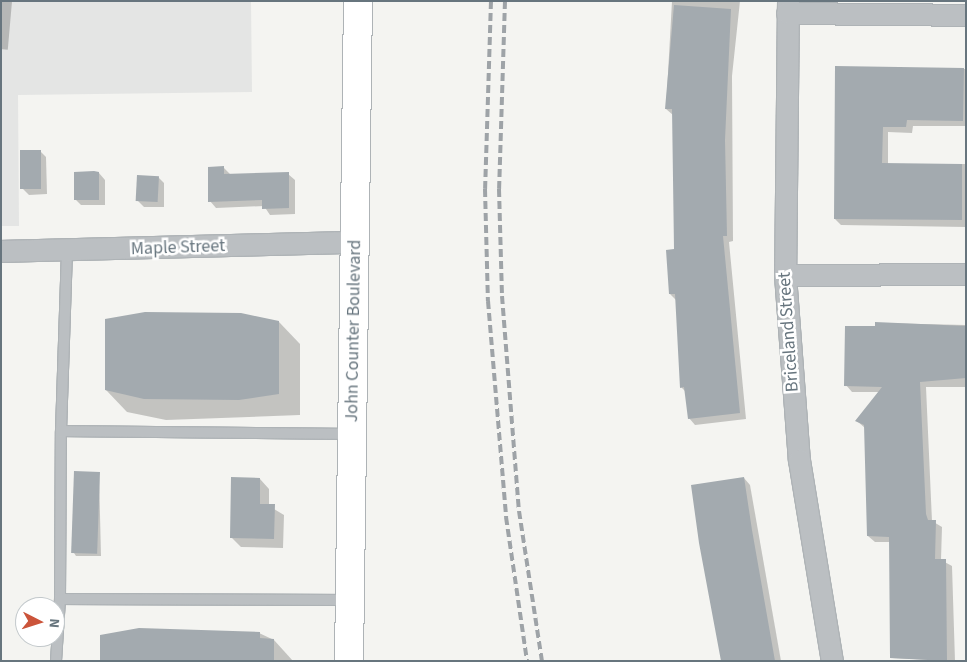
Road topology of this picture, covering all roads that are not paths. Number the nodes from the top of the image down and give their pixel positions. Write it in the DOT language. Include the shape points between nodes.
graph roads {
  1 [pos="358,1"];
  2 [pos="787,7"];
  3 [pos="966,15"];
  4 [pos="355,242"];
  5 [pos="1,251"];
  6 [pos="67,252"];
  7 [pos="966,274"];
  8 [pos="784,276"];
  9 [pos="61,430"];
  10 [pos="352,434"];
  11 [pos="60,597"];
  12 [pos="65,599"];
  13 [pos="350,600"];
  14 [pos="57,647"];
  15 [pos="56,661"];
  16 [pos="348,661"];
  17 [pos="832,661"];
  1 -- 4 [label="main road, John Counter Boulevard"];
  2 -- 3 [label="street"];
  2 -- 8 [label="street, Briceland Street"];
  4 -- 6 [label="street, Maple Street"];
  4 -- 10 [label="main road, John Counter Boulevard"];
  5 -- 6 [label="street, Maple Street"];
  6 -- 9 [label="lane"];
  7 -- 8 [label="street"];
  8 -- 17 [label="street, Briceland Street" via="799,460"];
  9 -- 10 [label="lane"];
  9 -- 11 [label="lane"];
  10 -- 13 [label="main road, John Counter Boulevard"];
  12 -- 13 [label="lane"];
  13 -- 16 [label="main road, John Counter Boulevard"];
  14 -- 15 [label="lane"];
}
